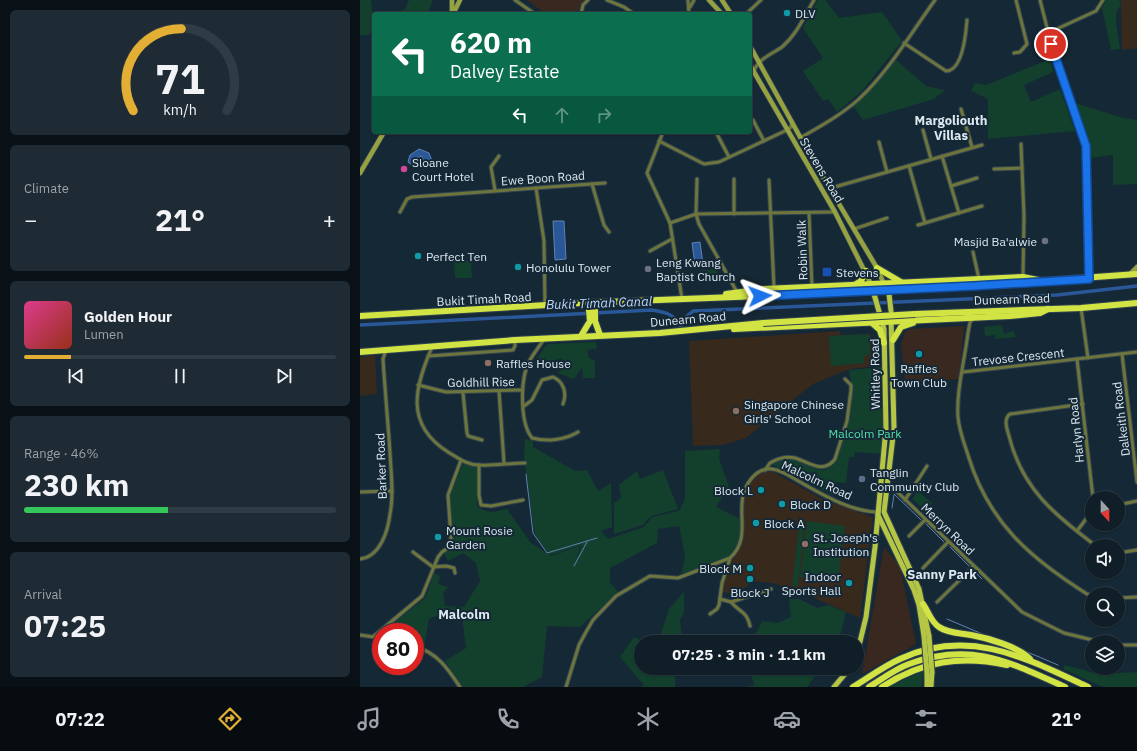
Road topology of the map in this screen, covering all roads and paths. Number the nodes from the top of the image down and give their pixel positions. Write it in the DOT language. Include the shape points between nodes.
graph roads {
  1 [pos="452,0"];
  2 [pos="460,0"];
  3 [pos="515,0"];
  4 [pos="588,0"];
  5 [pos="607,0"];
  6 [pos="688,0"];
  7 [pos="694,0"];
  8 [pos="710,0"];
  9 [pos="722,0"];
  10 [pos="761,0"];
  11 [pos="814,0"];
  12 [pos="935,0"];
  13 [pos="1016,0"];
  14 [pos="1040,0"];
  15 [pos="1103,0"];
  16 [pos="690,8"];
  17 [pos="528,9"];
  18 [pos="452,12"];
  19 [pos="453,12"];
  20 [pos="529,12"];
  21 [pos="532,12"];
  22 [pos="581,12"];
  23 [pos="631,12"];
  24 [pos="689,12"];
  25 [pos="720,12"];
  26 [pos="730,12"];
  27 [pos="748,12"];
  28 [pos="967,20"];
  29 [pos="1048,33"];
  30 [pos="904,44"];
  31 [pos="752,49"];
  32 [pos="1014,53"];
  33 [pos="760,62"];
  34 [pos="752,67"];
  35 [pos="752,70"];
  36 [pos="961,109"];
  37 [pos="753,120"];
  38 [pos="792,122"];
  39 [pos="787,130"];
  40 [pos="923,130"];
  41 [pos="797,132"];
  42 [pos="383,134"];
  43 [pos="662,134"];
  44 [pos="717,134"];
  45 [pos="800,138"];
  46 [pos="659,141"];
  47 [pos="764,141"];
  48 [pos="794,142"];
  49 [pos="879,142"];
  50 [pos="982,144"];
  51 [pos="1021,144"];
  52 [pos="972,147"];
  53 [pos="500,156"];
  54 [pos="942,156"];
  55 [pos="729,157"];
  56 [pos="931,159"];
  57 [pos="909,166"];
  58 [pos="1022,168"];
  59 [pos="994,169"];
  60 [pos="887,172"];
  61 [pos="360,173"];
  62 [pos="977,178"];
  63 [pos="697,179"];
  64 [pos="734,179"];
  65 [pos="769,180"];
  66 [pos="605,183"];
  67 [pos="592,184"];
  68 [pos="951,186"];
  69 [pos="536,188"];
  70 [pos="831,188"];
  71 [pos="495,190"];
  72 [pos="982,206"];
  73 [pos="400,212"];
  74 [pos="835,212"];
  75 [pos="770,213"];
  76 [pos="809,213"];
  77 [pos="959,213"];
  78 [pos="696,214"];
  79 [pos="734,214"];
  80 [pos="887,218"];
  81 [pos="670,223"];
  82 [pos="925,223"];
  83 [pos="918,225"];
  84 [pos="854,229"];
  85 [pos="609,232"];
  86 [pos="672,239"];
  87 [pos="650,251"];
  88 [pos="973,252"];
  89 [pos="1137,267"];
  90 [pos="877,268"];
  91 [pos="866,271"];
  92 [pos="1137,274"];
  93 [pos="1129,275"];
  94 [pos="1023,277"];
  95 [pos="979,279"];
  96 [pos="1089,279"];
  97 [pos="1048,282"];
  98 [pos="902,283"];
  99 [pos="856,284"];
  100 [pos="871,284"];
  101 [pos="884,284"];
  102 [pos="812,287"];
  103 [pos="774,289"];
  104 [pos="737,292"];
  105 [pos="715,298"];
  106 [pos="682,299"];
  107 [pos="605,302"];
  108 [pos="1137,302"];
  109 [pos="582,303"];
  110 [pos="545,306"];
  111 [pos="1081,308"];
  112 [pos="592,310"];
  113 [pos="974,314"];
  114 [pos="360,316"];
  115 [pos="926,319"];
  116 [pos="969,320"];
  117 [pos="592,321"];
  118 [pos="870,322"];
  119 [pos="883,322"];
  120 [pos="892,322"];
  121 [pos="706,329"];
  122 [pos="600,335"];
  123 [pos="581,336"];
  124 [pos="545,338"];
  125 [pos="515,340"];
  126 [pos="893,340"];
  127 [pos="884,343"];
  128 [pos="432,346"];
  129 [pos="386,350"];
  130 [pos="376,351"];
  131 [pos="360,352"];
  132 [pos="1137,352"];
  133 [pos="1122,354"];
  134 [pos="428,356"];
  135 [pos="1088,358"];
  136 [pos="383,359"];
  137 [pos="1077,359"];
  138 [pos="963,372"];
  139 [pos="846,379"];
  140 [pos="418,385"];
  141 [pos="522,390"];
  142 [pos="499,391"];
  143 [pos="463,393"];
  144 [pos="563,404"];
  145 [pos="1083,404"];
  146 [pos="524,406"];
  147 [pos="578,432"];
  148 [pos="482,440"];
  149 [pos="461,460"];
  150 [pos="525,463"];
  151 [pos="504,464"];
  152 [pos="479,465"];
  153 [pos="927,466"];
  154 [pos="765,470"];
  155 [pos="886,482"];
  156 [pos="1137,482"];
  157 [pos="392,491"];
  158 [pos="1092,491"];
  159 [pos="360,492"];
  160 [pos="523,500"];
  161 [pos="905,500"];
  162 [pos="1137,501"];
  163 [pos="1125,504"];
  164 [pos="877,512"];
  165 [pos="884,512"];
  166 [pos="925,520"];
  167 [pos="1085,520"];
  168 [pos="1077,531"];
  169 [pos="909,536"];
  170 [pos="1087,539"];
  171 [pos="948,542"];
  172 [pos="1137,550"];
  173 [pos="413,552"];
  174 [pos="1125,552"];
  175 [pos="730,558"];
  176 [pos="360,559"];
  177 [pos="973,566"];
  178 [pos="433,567"];
  179 [pos="923,568"];
  180 [pos="455,573"];
  181 [pos="770,589"];
  182 [pos="1085,593"];
  183 [pos="1137,597"];
  184 [pos="1125,598"];
  185 [pos="720,599"];
  186 [pos="731,602"];
  187 [pos="937,602"];
  188 [pos="923,604"];
  189 [pos="710,614"];
  190 [pos="390,623"];
  191 [pos="750,626"];
  192 [pos="360,635"];
  193 [pos="861,635"];
  194 [pos="372,636"];
  195 [pos="927,636"];
  196 [pos="1085,638"];
  197 [pos="1125,645"];
  198 [pos="1137,645"];
  199 [pos="424,650"];
  200 [pos="1032,661"];
  201 [pos="1016,666"];
  202 [pos="930,672"];
  203 [pos="844,675"];
  204 [pos="460,687"];
  205 [pos="566,687"];
  206 [pos="834,687"];
  207 [pos="853,687"];
  208 [pos="869,687"];
  209 [pos="882,687"];
  210 [pos="927,687"];
  211 [pos="931,687"];
  212 [pos="1065,687"];
  213 [pos="1088,687"];
  1 -- 18 [label="main road"];
  2 -- 19 [label="main road"];
  3 -- 17 [label="street"];
  4 -- 22 [label="street"];
  5 -- 23 [label="street"];
  6 -- 16 [label="street"];
  7 -- 16 [label="street"];
  8 -- 25 [label="main road"];
  9 -- 26 [label="main road"];
  10 -- 27 [label="street"];
  11 -- 33 [label="street" via="792,37"];
  12 -- 30 [label="street"];
  13 -- 32 [label="street" via="1028,44 1020,52"];
  14 -- 29 [label="street"];
  15 -- 29 [label="street" via="1096,11"];
  16 -- 24 [label="street"];
  17 -- 20 [label="street"];
  17 -- 21 [label="street"];
  28 -- 30 [label="street" via="963,51 950,71 946,71"];
  29 -- 96 [label="street" via="1086,146"];
  30 -- 45 [label="street" via="882,74 858,99 829,122"];
  31 -- 33 [label="main road, Stevens Road"];
  33 -- 34 [label="street"];
  33 -- 38 [label="main road, Stevens Road"];
  35 -- 39 [label="main road, Stevens Road"];
  36 -- 52 [label="street"];
  37 -- 47 [label="street"];
  38 -- 39 [label="street"];
  38 -- 41 [label="main road, Stevens Road"];
  39 -- 47 [label="street"];
  39 -- 48 [label="main road, Stevens Road"];
  40 -- 56 [label="street"];
  41 -- 45 [label="main road, Stevens Road"];
  41 -- 48 [label="main road" via="792,136"];
  42 -- 61 [label="main road"];
  43 -- 46 [label="street"];
  44 -- 55 [label="street"];
  45 -- 70 [label="main road, Stevens Road"];
  46 -- 55 [label="street" via="704,164 713,164"];
  46 -- 81 [label="street" via="647,173"];
  47 -- 55 [label="street"];
  48 -- 74 [label="main road, Stevens Road"];
  49 -- 60 [label="street"];
  50 -- 52 [label="street"];
  51 -- 58 [label="street"];
  52 -- 54 [label="street"];
  53 -- 71 [label="street, Ewe Boon Road" via="492,167"];
  54 -- 56 [label="street"];
  54 -- 68 [label="street"];
  56 -- 57 [label="street"];
  57 -- 60 [label="street"];
  57 -- 82 [label="street"];
  58 -- 59 [label="street"];
  58 -- 94 [label="street"];
  60 -- 70 [label="street"];
  62 -- 68 [label="street"];
  63 -- 78 [label="street"];
  64 -- 79 [label="street"];
  65 -- 75 [label="street"];
  66 -- 67 [label="street, Ewe Boon Road"];
  67 -- 69 [label="street, Ewe Boon Road"];
  67 -- 85 [label="street, Ewe Boon Road" via="604,225"];
  68 -- 77 [label="street"];
  69 -- 71 [label="street, Ewe Boon Road"];
  69 -- 110 [label="street" via="544,241"];
  70 -- 84 [label="main road, Stevens Road"];
  71 -- 73 [label="street, Ewe Boon Road" via="412,197 407,199"];
  72 -- 77 [label="street"];
  74 -- 76 [label="street"];
  74 -- 91 [label="main road, Stevens Road"];
  75 -- 76 [label="street"];
  75 -- 79 [label="street"];
  75 -- 103 [label="street"];
  76 -- 102 [label="street, Robin Walk"];
  77 -- 82 [label="street"];
  78 -- 79 [label="street"];
  78 -- 81 [label="street"];
  78 -- 104 [label="street"];
  80 -- 84 [label="street"];
  81 -- 86 [label="street"];
  82 -- 83 [label="street"];
  84 -- 90 [label="main road, Stevens Road"];
  86 -- 87 [label="street"];
  86 -- 106 [label="street"];
  88 -- 95 [label="street"];
  89 -- 93 [label="main road"];
  90 -- 98 [label="highway"];
  90 -- 101 [label="main road, Stevens Road"];
  91 -- 99 [label="highway" via="861,282"];
  91 -- 100 [label="main road, Stevens Road"];
  92 -- 93 [label="highway, Bukit Timah Road"];
  93 -- 96 [label="highway, Bukit Timah Road"];
  94 -- 95 [label="highway"];
  94 -- 97 [label="highway"];
  95 -- 98 [label="highway"];
  96 -- 97 [label="highway, Bukit Timah Road"];
  97 -- 105 [label="highway, Bukit Timah Road, bridge"];
  98 -- 101 [label="highway"];
  99 -- 100 [label="highway"];
  99 -- 102 [label="highway"];
  100 -- 101 [label="highway"];
  100 -- 119 [label="main road, Whitley Road"];
  101 -- 120 [label="main road, Whitley Road, bridge" via="889,294"];
  102 -- 103 [label="highway"];
  103 -- 104 [label="highway"];
  104 -- 105 [label="highway"];
  105 -- 106 [label="highway, Bukit Timah Road"];
  106 -- 107 [label="highway, Bukit Timah Road"];
  107 -- 109 [label="highway, Bukit Timah Road"];
  107 -- 112 [label="highway"];
  108 -- 111 [label="highway, Dunearn Road"];
  109 -- 110 [label="highway, Bukit Timah Road"];
  109 -- 112 [label="highway"];
  110 -- 114 [label="highway, Bukit Timah Road"];
  111 -- 113 [label="highway, Dunearn Road"];
  111 -- 135 [label="street"];
  112 -- 117 [label="highway, bridge"];
  113 -- 116 [label="highway"];
  113 -- 121 [label="highway, Dunearn Road, bridge" via="763,323"];
  115 -- 116 [label="highway"];
  115 -- 120 [label="highway"];
  115 -- 126 [label="highway" via="901,327"];
  116 -- 138 [label="street"];
  117 -- 122 [label="highway"];
  117 -- 123 [label="highway"];
  118 -- 119 [label="highway"];
  118 -- 121 [label="highway"];
  118 -- 127 [label="highway" via="878,326"];
  119 -- 120 [label="highway"];
  119 -- 127 [label="main road, Whitley Road"];
  120 -- 126 [label="main road, Whitley Road"];
  121 -- 122 [label="highway, Dunearn Road"];
  122 -- 123 [label="highway, Dunearn Road"];
  123 -- 124 [label="highway, Dunearn Road"];
  124 -- 125 [label="highway, Dunearn Road"];
  124 -- 146 [label="street" via="526,367"];
  125 -- 128 [label="highway, Dunearn Road"];
  125 -- 134 [label="street" via="513,350"];
  126 -- 155 [label="main road, Whitley Road" via="894,428"];
  127 -- 164 [label="main road, Whitley Road" via="886,428"];
  128 -- 129 [label="highway, Dunearn Road"];
  128 -- 134 [label="street"];
  129 -- 130 [label="highway, Dunearn Road"];
  129 -- 136 [label="street, Barker Road"];
  130 -- 131 [label="highway, Dunearn Road"];
  130 -- 136 [label="street"];
  132 -- 133 [label="street, Trevose Crescent"];
  133 -- 135 [label="street, Trevose Crescent"];
  133 -- 156 [label="street, Dalkeith Road"];
  134 -- 140 [label="street"];
  135 -- 137 [label="street, Trevose Crescent"];
  136 -- 157 [label="street, Barker Road"];
  137 -- 138 [label="street, Trevose Crescent"];
  137 -- 145 [label="street, Harlyn Road"];
  138 -- 182 [label="street, Trevose Crescent" via="958,410 960,428 975,478 985,499 1010,533 1031,555"];
  139 -- 154 [label="street, Malcolm Road" via="851,385 846,422 831,465 817,467 794,458 786,458 770,463"];
  140 -- 143 [label="street, Goldhill Rise"];
  140 -- 149 [label="street" via="418,415 428,436"];
  141 -- 142 [label="street, Goldhill Rise"];
  142 -- 143 [label="street, Goldhill Rise"];
  142 -- 151 [label="street"];
  143 -- 148 [label="street" via="468,436"];
  144 -- 146 [label="street" via="564,386 553,377 542,380 532,400"];
  145 -- 158 [label="street, Harlyn Road"];
  145 -- 168 [label="street" via="1013,413 1006,419 1013,453 1019,467 1041,500 1054,514"];
  146 -- 147 [label="street" via="524,424 532,438 558,439"];
  149 -- 152 [label="street"];
  149 -- 178 [label="street" via="448,495 450,544"];
  150 -- 151 [label="street"];
  151 -- 152 [label="street"];
  152 -- 160 [label="street" via="479,495 482,505 491,506"];
  153 -- 161 [label="street"];
  154 -- 164 [label="street, Malcolm Road" via="778,470 832,499"];
  154 -- 175 [label="street, Malcolm Road" via="757,473 747,485 741,509 742,539 740,546"];
  155 -- 161 [label="street, Merryn Road"];
  155 -- 165 [label="main road, Whitley Road"];
  157 -- 159 [label="street"];
  157 -- 176 [label="street, Barker Road" via="390,514 384,536 371,556"];
  161 -- 166 [label="street, Merryn Road"];
  162 -- 163 [label="street"];
  164 -- 165 [label="street, Malcolm Road"];
  164 -- 193 [label="main road, Whitley Road" via="875,547"];
  164 -- 195 [label="main road" via="914,590"];
  165 -- 188 [label="main road"];
  166 -- 169 [label="street"];
  166 -- 171 [label="street, Merryn Road"];
  167 -- 168 [label="street"];
  168 -- 170 [label="street"];
  171 -- 177 [label="street, Merryn Road"];
  171 -- 179 [label="street"];
  172 -- 174 [label="street"];
  173 -- 178 [label="street"];
  175 -- 185 [label="street"];
  175 -- 205 [label="street" via="678,578 650,576 616,596 597,615 586,632 579,645"];
  177 -- 187 [label="street"];
  177 -- 196 [label="street, Merryn Road" via="1022,612 1064,633"];
  178 -- 180 [label="street" via="450,566 454,568"];
  178 -- 190 [label="street" via="426,592"];
  181 -- 186 [label="street"];
  183 -- 184 [label="street"];
  185 -- 186 [label="street"];
  185 -- 189 [label="street" via="717,609"];
  186 -- 191 [label="street" via="746,613"];
  188 -- 195 [label="main road"];
  188 -- 200 [label="highway" via="931,620 940,628 1008,646 1025,654"];
  192 -- 194 [label="street"];
  195 -- 202 [label="main road, bridge"];
  197 -- 198 [label="street"];
  199 -- 204 [label="street" via="434,654"];
  200 -- 207 [label="highway" via="972,645 934,647 900,659"];
  200 -- 213 [label="highway"];
  201 -- 208 [label="highway" via="988,656 941,654 908,664"];
  201 -- 209 [label="highway" via="964,659 936,663 908,673"];
  201 -- 212 [label="highway"];
  202 -- 210 [label="main road"];
  202 -- 211 [label="main road"];
  203 -- 206 [label="main road"];
}
